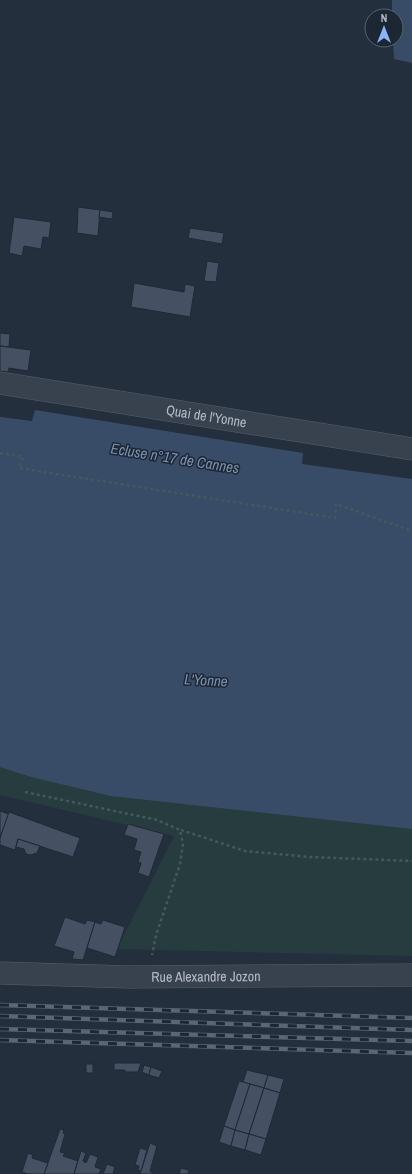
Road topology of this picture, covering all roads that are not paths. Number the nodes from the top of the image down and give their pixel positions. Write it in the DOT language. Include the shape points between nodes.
graph roads {
  1 [pos="0,383"];
  2 [pos="412,449"];
  3 [pos="0,973"];
  4 [pos="412,975"];
  1 -- 2 [label="street, Quai de l'Yonne"];
  3 -- 4 [label="street, Rue Alexandre Jozon" via="148,977"];
}
